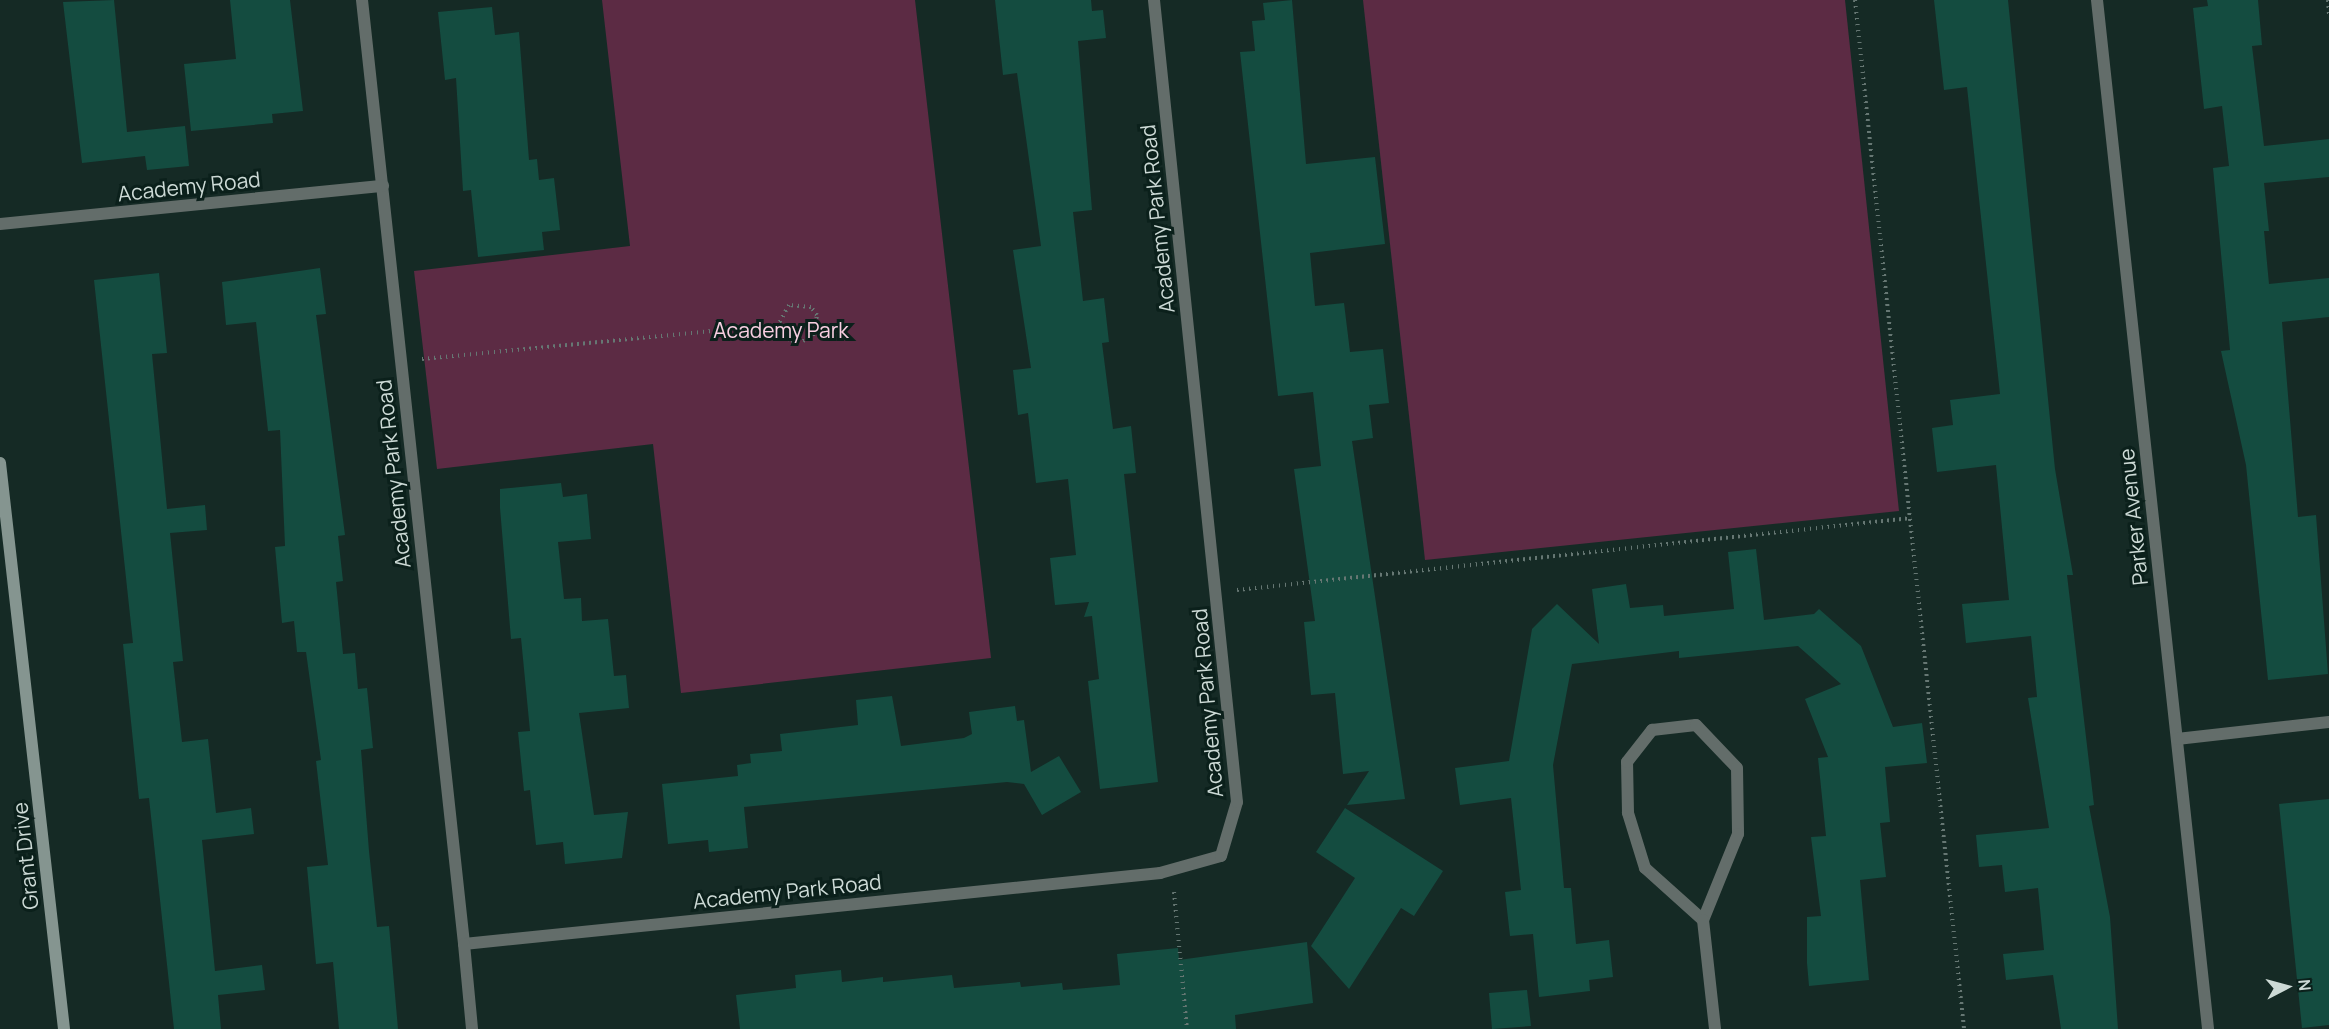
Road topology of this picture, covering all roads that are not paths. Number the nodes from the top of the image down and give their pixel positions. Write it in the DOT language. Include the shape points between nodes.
graph roads {
  1 [pos="362,0"];
  2 [pos="1154,0"];
  3 [pos="2097,0"];
  4 [pos="383,186"];
  5 [pos="0,224"];
  6 [pos="0,463"];
  7 [pos="2,489"];
  8 [pos="2329,722"];
  9 [pos="2177,739"];
  10 [pos="1702,920"];
  11 [pos="464,944"];
  12 [pos="64,1029"];
  13 [pos="472,1029"];
  14 [pos="1715,1029"];
  15 [pos="2208,1029"];
  1 -- 4 [label="street, Academy Park Road"];
  2 -- 11 [label="street, Academy Park Road" via="1237,802 1221,856 1172,870"];
  3 -- 9 [label="street, Parker Avenue"];
  4 -- 5 [label="street, Academy Road"];
  4 -- 11 [label="street, Academy Park Road"];
  6 -- 7 [label="street, Grant Drive"];
  7 -- 12 [label="street, Grant Drive"];
  8 -- 9 [label="street"];
  9 -- 15 [label="street, Parker Avenue"];
  10 -- 10 [label="street" via="1738,834 1737,768 1696,725 1652,730 1627,762 1628,813 1645,868"];
  10 -- 14 [label="street"];
  11 -- 13 [label="street, Academy Park Road"];
}
